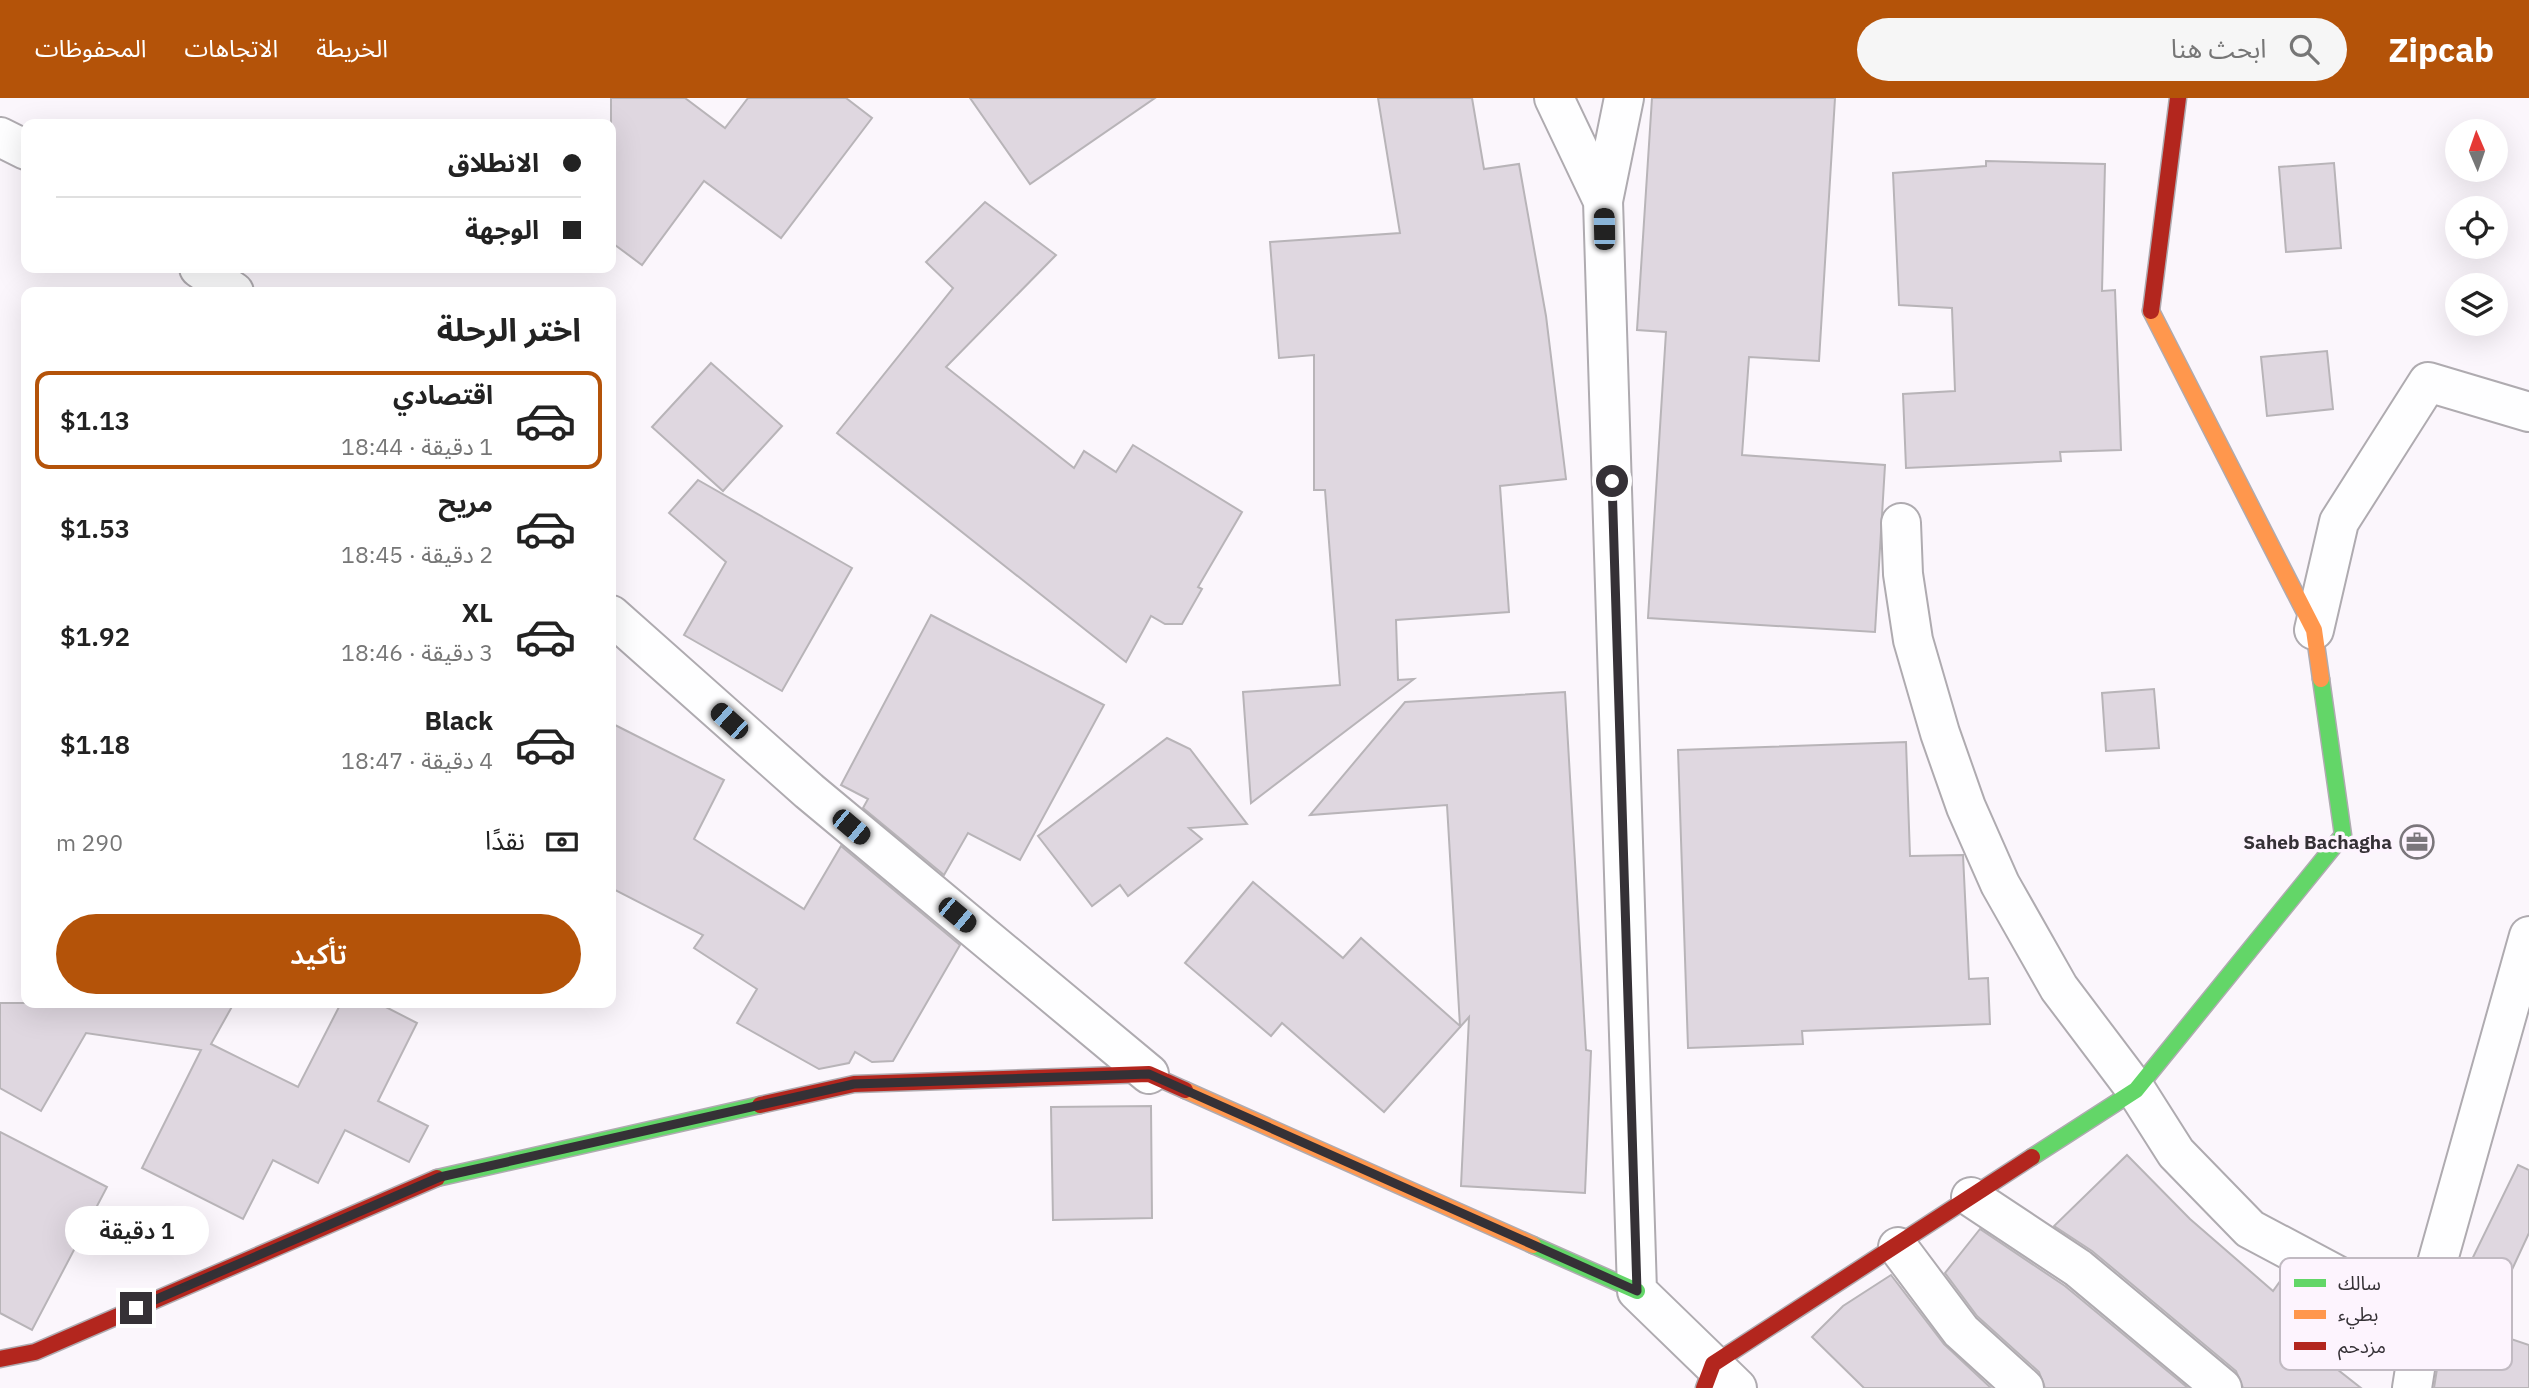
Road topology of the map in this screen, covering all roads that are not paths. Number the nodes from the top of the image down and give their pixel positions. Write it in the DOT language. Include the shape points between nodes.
graph roads {
  1 [pos="1555,98"];
  2 [pos="1624,98"];
  3 [pos="2178,98"];
  4 [pos="0,137"];
  5 [pos="21,148"];
  6 [pos="1603,201"];
  7 [pos="206,273"];
  8 [pos="227,287"];
  9 [pos="2529,412"];
  10 [pos="1901,523"];
  11 [pos="616,619"];
  12 [pos="2314,630"];
  13 [pos="2529,936"];
  14 [pos="1149,1074"];
  15 [pos="2136,1090"];
  16 [pos="1971,1197"];
  17 [pos="1898,1247"];
  18 [pos="2305,1258"];
  19 [pos="2438,1258"];
  20 [pos="1637,1291"];
  21 [pos="0,1359"];
  22 [pos="2415,1370"];
  23 [pos="1718,1380"];
  24 [pos="2024,1388"];
  25 [pos="2222,1388"];
  26 [pos="2412,1388"];
  1 -- 6 [label="street"];
  2 -- 6 [label="street"];
  3 -- 12 [label="street" via="2150,315"];
  4 -- 5 [label="street"];
  6 -- 20 [label="street"];
  7 -- 8 [label="street"];
  9 -- 12 [label="street" via="2428,382 2339,522"];
  10 -- 15 [label="street" via="1913,640 1966,807 2000,884 2059,988"];
  11 -- 14 [label="street" via="809,791"];
  12 -- 15 [label="street" via="2343,835"];
  13 -- 19 [label="street"];
  14 -- 20 [label="street"];
  14 -- 21 [label="street" via="854,1084 440,1177 35,1352"];
  15 -- 16 [label="street"];
  15 -- 18 [label="street" via="2176,1153 2250,1229"];
  16 -- 17 [label="street"];
  16 -- 25 [label="street" via="2078,1268"];
  17 -- 23 [label="street"];
  17 -- 24 [label="street" via="1961,1331"];
  20 -- 23 [label="street"];
  22 -- 26 [label="street"];
}
